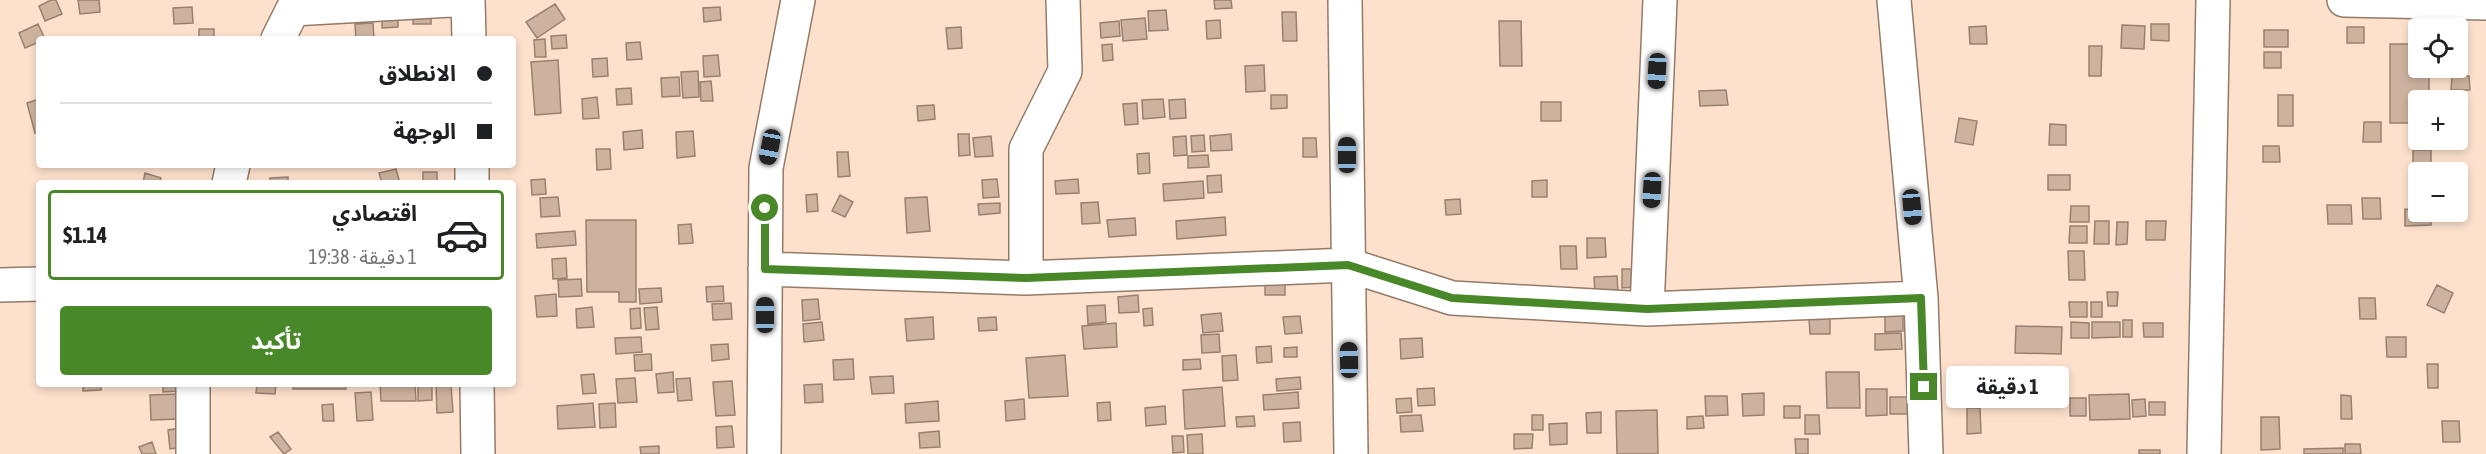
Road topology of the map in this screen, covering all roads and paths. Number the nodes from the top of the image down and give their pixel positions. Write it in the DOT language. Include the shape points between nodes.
graph roads {
  1 [pos="451,0"];
  2 [pos="468,0"];
  3 [pos="798,0"];
  4 [pos="1063,0"];
  5 [pos="1345,0"];
  6 [pos="1659,0"];
  7 [pos="1894,0"];
  8 [pos="2213,0"];
  9 [pos="2344,0"];
  10 [pos="2486,3"];
  11 [pos="280,36"];
  12 [pos="469,36"];
  13 [pos="1348,265"];
  14 [pos="765,269"];
  15 [pos="1026,278"];
  16 [pos="36,284"];
  17 [pos="0,285"];
  18 [pos="1921,298"];
  19 [pos="1647,309"];
  20 [pos="193,387"];
  21 [pos="477,387"];
  22 [pos="193,454"];
  23 [pos="478,454"];
  24 [pos="764,454"];
  25 [pos="1351,454"];
  26 [pos="1926,454"];
  27 [pos="2204,454"];
  1 -- 11 [label="street" via="293,9"];
  2 -- 12 [label="street"];
  3 -- 14 [label="street" via="765,168"];
  4 -- 15 [label="street" via="1065,71 1026,149"];
  5 -- 13 [label="street"];
  6 -- 19 [label="street"];
  7 -- 18 [label="street"];
  8 -- 27 [label="street"];
  9 -- 10 [label="street"];
  13 -- 15 [label="street"];
  13 -- 19 [label="street" via="1452,298"];
  13 -- 25 [label="street"];
  14 -- 15 [label="street"];
  14 -- 24 [label="street"];
  16 -- 17 [label="street"];
  18 -- 19 [label="street"];
  18 -- 26 [label="street"];
  20 -- 22 [label="street"];
  21 -- 23 [label="street"];
}
